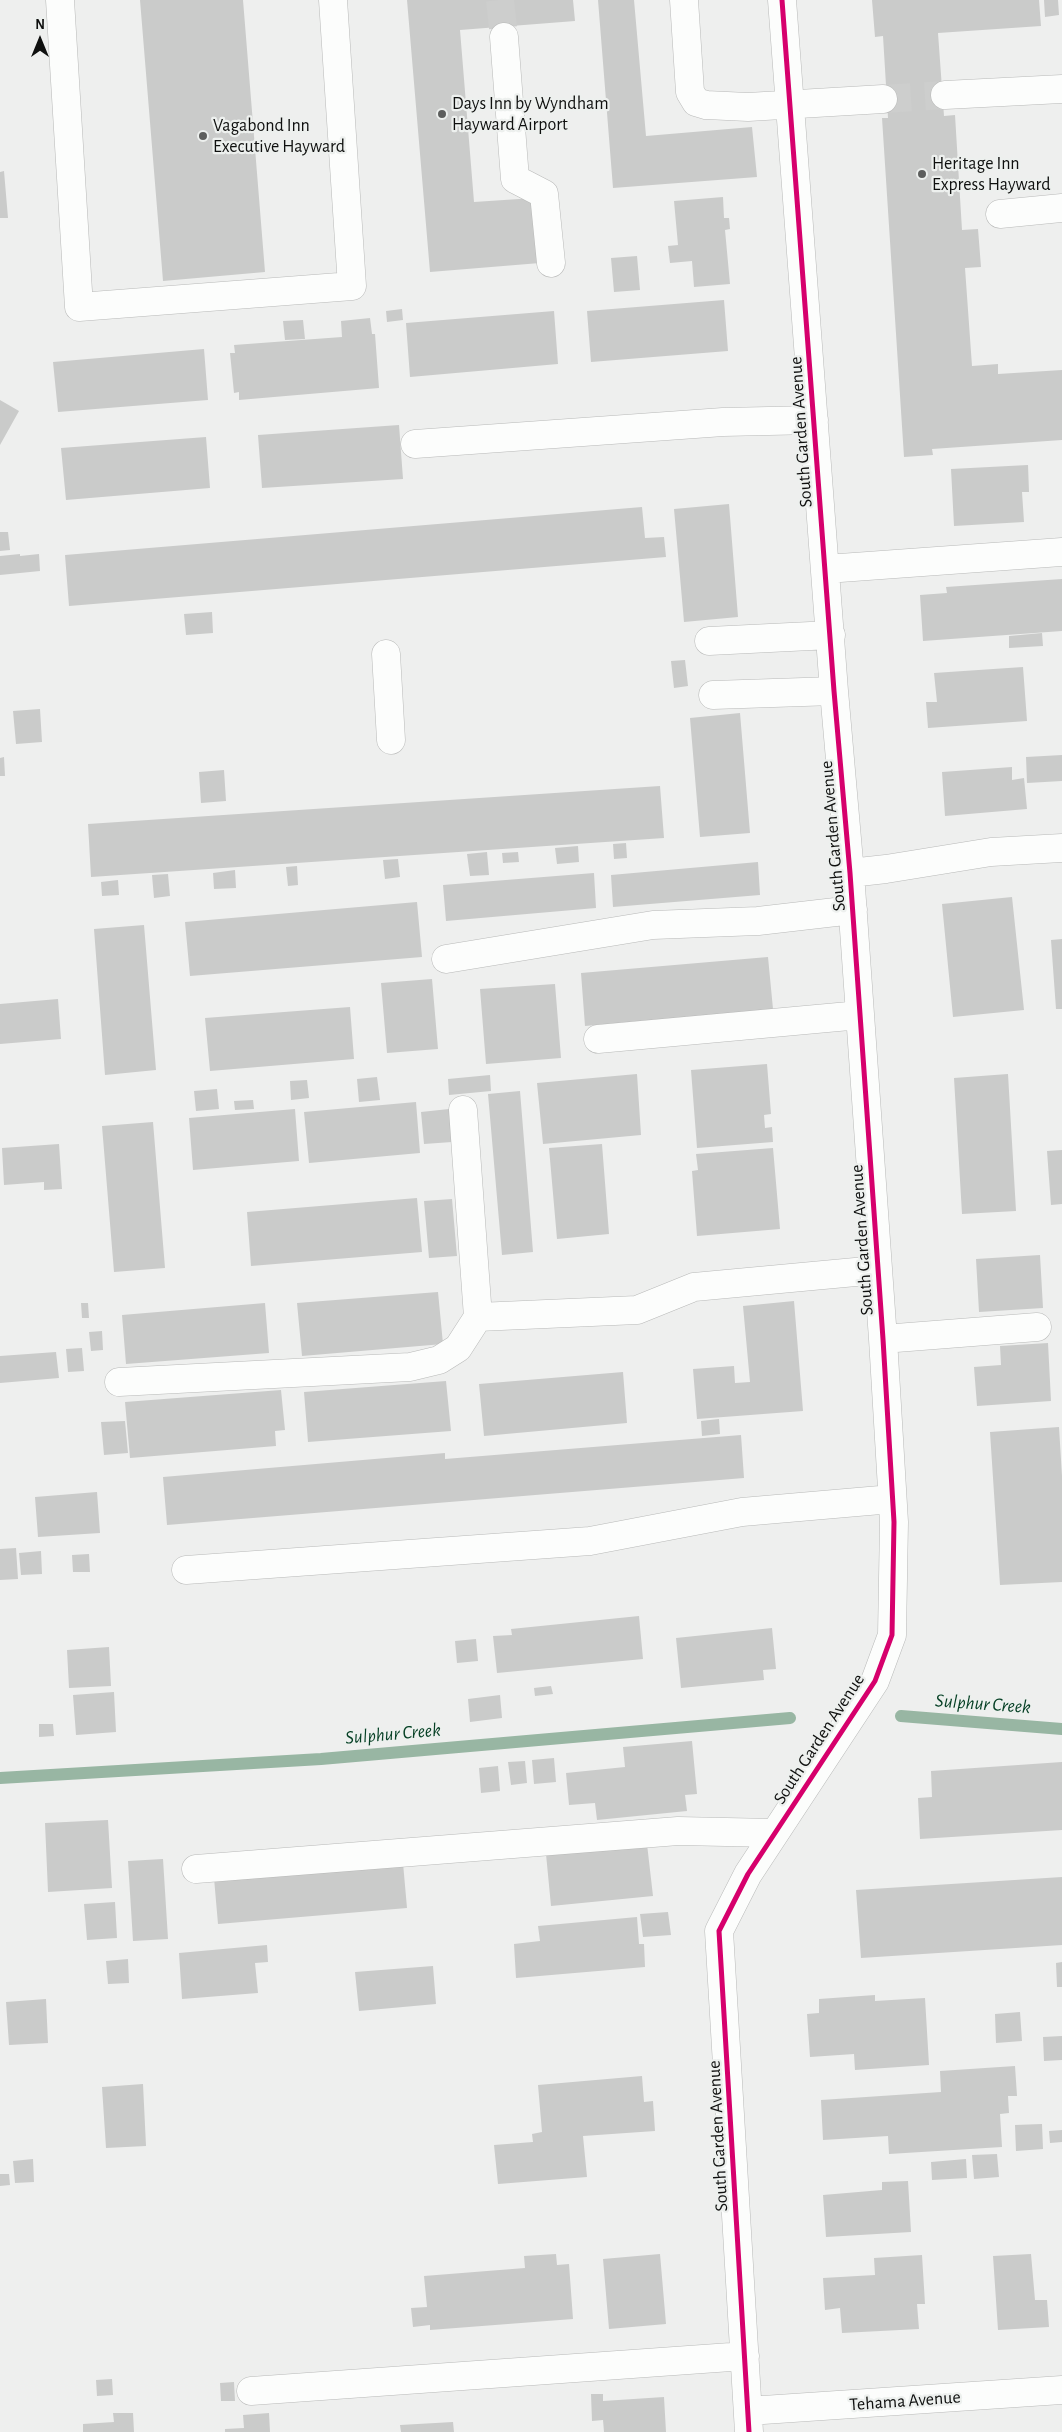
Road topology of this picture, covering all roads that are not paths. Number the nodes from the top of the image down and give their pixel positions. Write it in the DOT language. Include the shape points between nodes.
graph roads {
  1 [pos="60,0"];
  2 [pos="333,0"];
  3 [pos="684,0"];
  4 [pos="782,0"];
  5 [pos="504,37"];
  6 [pos="1062,89"];
  7 [pos="945,95"];
  8 [pos="883,99"];
  9 [pos="790,105"];
  10 [pos="1062,208"];
  11 [pos="1000,214"];
  12 [pos="551,263"];
  13 [pos="814,420"];
  14 [pos="415,444"];
  15 [pos="1062,552"];
  16 [pos="826,569"];
  17 [pos="831,635"];
  18 [pos="709,641"];
  19 [pos="386,654"];
  20 [pos="834,691"];
  21 [pos="712,695"];
  22 [pos="391,740"];
  23 [pos="1062,848"];
  24 [pos="850,872"];
  25 [pos="853,910"];
  26 [pos="446,959"];
  27 [pos="860,1015"];
  28 [pos="598,1038"];
  29 [pos="463,1110"];
  30 [pos="877,1270"];
  31 [pos="478,1317"];
  32 [pos="1037,1327"];
  33 [pos="883,1339"];
  34 [pos="119,1382"];
  35 [pos="892,1499"];
  36 [pos="186,1570"];
  37 [pos="774,1833"];
  38 [pos="196,1869"];
  39 [pos="745,2356"];
  40 [pos="1062,2390"];
  41 [pos="252,2391"];
  42 [pos="748,2422"];
  1 -- 2 [label="street" via="79,307 352,286"];
  3 -- 9 [label="street" via="690,92 696,102 706,106"];
  4 -- 9 [label="street, South Garden Avenue"];
  5 -- 12 [label="street" via="515,179 544,194"];
  6 -- 7 [label="street"];
  8 -- 9 [label="street"];
  9 -- 13 [label="street, South Garden Avenue"];
  10 -- 11 [label="street"];
  13 -- 14 [label="street" via="723,422"];
  13 -- 16 [label="street, South Garden Avenue"];
  15 -- 16 [label="street"];
  16 -- 17 [label="street, South Garden Avenue"];
  17 -- 18 [label="street"];
  17 -- 20 [label="street, South Garden Avenue"];
  19 -- 22 [label="street"];
  20 -- 21 [label="street"];
  20 -- 24 [label="street, South Garden Avenue"];
  23 -- 24 [label="street" via="991,852"];
  24 -- 25 [label="street, South Garden Avenue"];
  25 -- 26 [label="street" via="758,921 653,925"];
  25 -- 27 [label="street, South Garden Avenue"];
  27 -- 28 [label="street"];
  27 -- 30 [label="street, South Garden Avenue"];
  29 -- 31 [label="street"];
  30 -- 31 [label="street" via="694,1286 637,1310"];
  30 -- 33 [label="street, South Garden Avenue"];
  31 -- 34 [label="street" via="458,1348 439,1360 410,1366"];
  32 -- 33 [label="street"];
  33 -- 35 [label="street, South Garden Avenue"];
  35 -- 36 [label="street" via="742,1512 590,1541"];
  35 -- 37 [label="street, South Garden Avenue" via="892,1635 875,1681"];
  37 -- 38 [label="street" via="678,1831"];
  37 -- 39 [label="street, South Garden Avenue" via="748,1874 719,1931"];
  39 -- 41 [label="street"];
  39 -- 42 [label="street, South Garden Avenue"];
  40 -- 42 [label="street, Tehama Avenue"];
}
